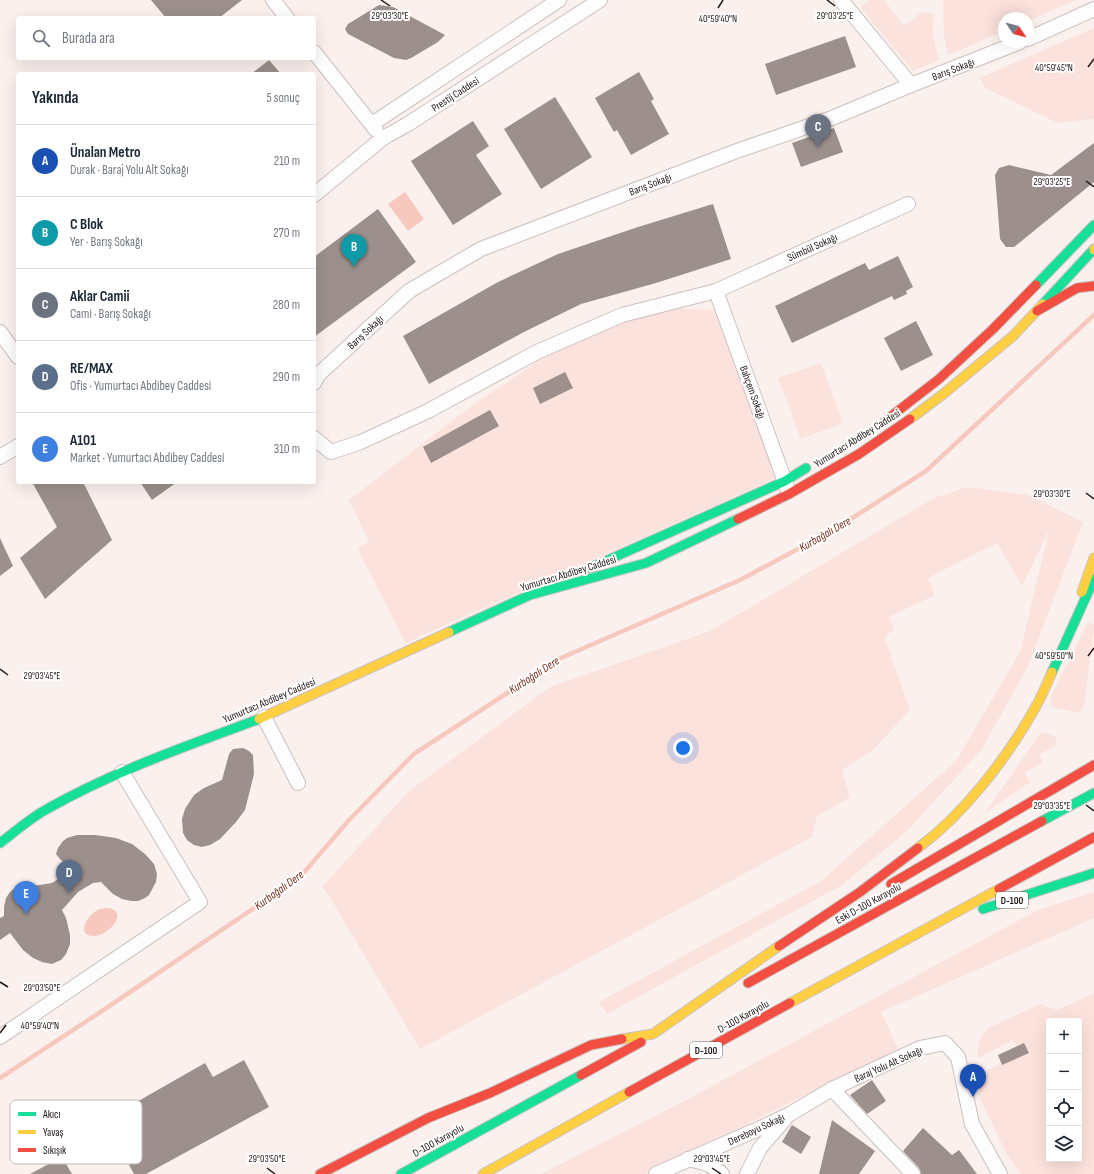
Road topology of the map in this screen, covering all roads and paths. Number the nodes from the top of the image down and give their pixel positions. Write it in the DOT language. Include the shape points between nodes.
graph roads {
  1 [pos="273,0"];
  2 [pos="559,0"];
  3 [pos="600,0"];
  4 [pos="841,0"];
  5 [pos="1094,9"];
  6 [pos="285,16"];
  7 [pos="1034,36"];
  8 [pos="1005,48"];
  9 [pos="316,54"];
  10 [pos="911,85"];
  11 [pos="372,124"];
  12 [pos="383,138"];
  13 [pos="316,193"];
  14 [pos="908,204"];
  15 [pos="1094,225"];
  16 [pos="1094,249"];
  17 [pos="1094,286"];
  18 [pos="716,291"];
  19 [pos="1037,311"];
  20 [pos="0,332"];
  21 [pos="16,354"];
  22 [pos="316,379"];
  23 [pos="878,427"];
  24 [pos="316,440"];
  25 [pos="16,447"];
  26 [pos="0,457"];
  27 [pos="812,466"];
  28 [pos="787,487"];
  29 [pos="1094,558"];
  30 [pos="1094,579"];
  31 [pos="530,595"];
  32 [pos="1060,652"];
  33 [pos="264,717"];
  34 [pos="1094,765"];
  35 [pos="122,772"];
  36 [pos="298,783"];
  37 [pos="1094,793"];
  38 [pos="1094,837"];
  39 [pos="0,843"];
  40 [pos="1094,873"];
  41 [pos="880,890"];
  42 [pos="867,898"];
  43 [pos="931,927"];
  44 [pos="738,974"];
  45 [pos="737,988"];
  46 [pos="723,996"];
  47 [pos="653,1034"];
  48 [pos="0,1037"];
  49 [pos="832,1089"];
  50 [pos="790,1114"];
  51 [pos="688,1159"];
  52 [pos="320,1174"];
  53 [pos="401,1174"];
  54 [pos="483,1174"];
  55 [pos="656,1174"];
  56 [pos="722,1174"];
  57 [pos="747,1174"];
  58 [pos="912,1174"];
  59 [pos="1000,1174"];
  1 -- 6 [label="street"];
  2 -- 11 [label="street, Prestij Caddesi"];
  3 -- 12 [label="street, Prestij Caddesi"];
  4 -- 10 [label="street"];
  5 -- 7 [label="street"];
  8 -- 10 [label="street, Barış Sokağı"];
  9 -- 11 [label="street"];
  10 -- 22 [label="street, Barış Sokağı" via="832,118 726,155 481,249 409,291"];
  11 -- 12 [label="street"];
  12 -- 13 [label="street, Prestij Caddesi"];
  14 -- 18 [label="street, Sümbül Sokağı"];
  15 -- 23 [label="main road" via="993,329 939,379"];
  16 -- 19 [label="main road, Yumurtacı Abdibey Caddesi"];
  17 -- 19 [label="main road" via="1077,288"];
  18 -- 24 [label="street" via="622,315 537,352 428,411 362,442 331,452"];
  18 -- 28 [label="street, Bahçem Sokağı"];
  19 -- 28 [label="main road, Yumurtacı Abdibey Caddesi" via="1013,336 915,416 859,454"];
  20 -- 21 [label="street"];
  25 -- 26 [label="street"];
  27 -- 28 [label="main road"];
  28 -- 31 [label="main road"];
  28 -- 31 [label="main road, Yumurtacı Abdibey Caddesi" via="646,563"];
  29 -- 32 [label="main road"];
  30 -- 32 [label="main road"];
  31 -- 33 [label="main road, Yumurtacı Abdibey Caddesi"];
  32 -- 44 [label="main road" via="1036,707 1004,758 969,801 928,841 860,892"];
  33 -- 35 [label="main road, Yumurtacı Abdibey Caddesi"];
  33 -- 36 [label="street"];
  34 -- 41 [label="main road"];
  35 -- 39 [label="main road, Yumurtacı Abdibey Caddesi" via="91,785 45,810"];
  35 -- 48 [label="street" via="200,902"];
  37 -- 45 [label="main road, Eski D-100 Karayolu"];
  38 -- 43 [label="main road"];
  40 -- 43 [label="main road, D-100"];
  42 -- 44 [label="main road"];
  43 -- 54 [label="main road, D-100 Karayolu / D-100"];
  44 -- 47 [label="main road"];
  46 -- 47 [label="main road"];
  47 -- 52 [label="main road" via="592,1045 490,1093 428,1118"];
  47 -- 53 [label="main road, D-100 Karayolu"];
  49 -- 50 [label="street, Baraj Yolu Alt Sokağı"];
  49 -- 58 [label="street"];
  49 -- 59 [label="street, Baraj Yolu Alt Sokağı" via="920,1048 945,1043 958,1057 972,1124"];
  50 -- 51 [label="street, Dereboyu Sokağı"];
  50 -- 57 [label="street" via="760,1148"];
  51 -- 55 [label="street, Dereboyu Sokağı"];
  51 -- 56 [label="street" via="707,1163"];
}
